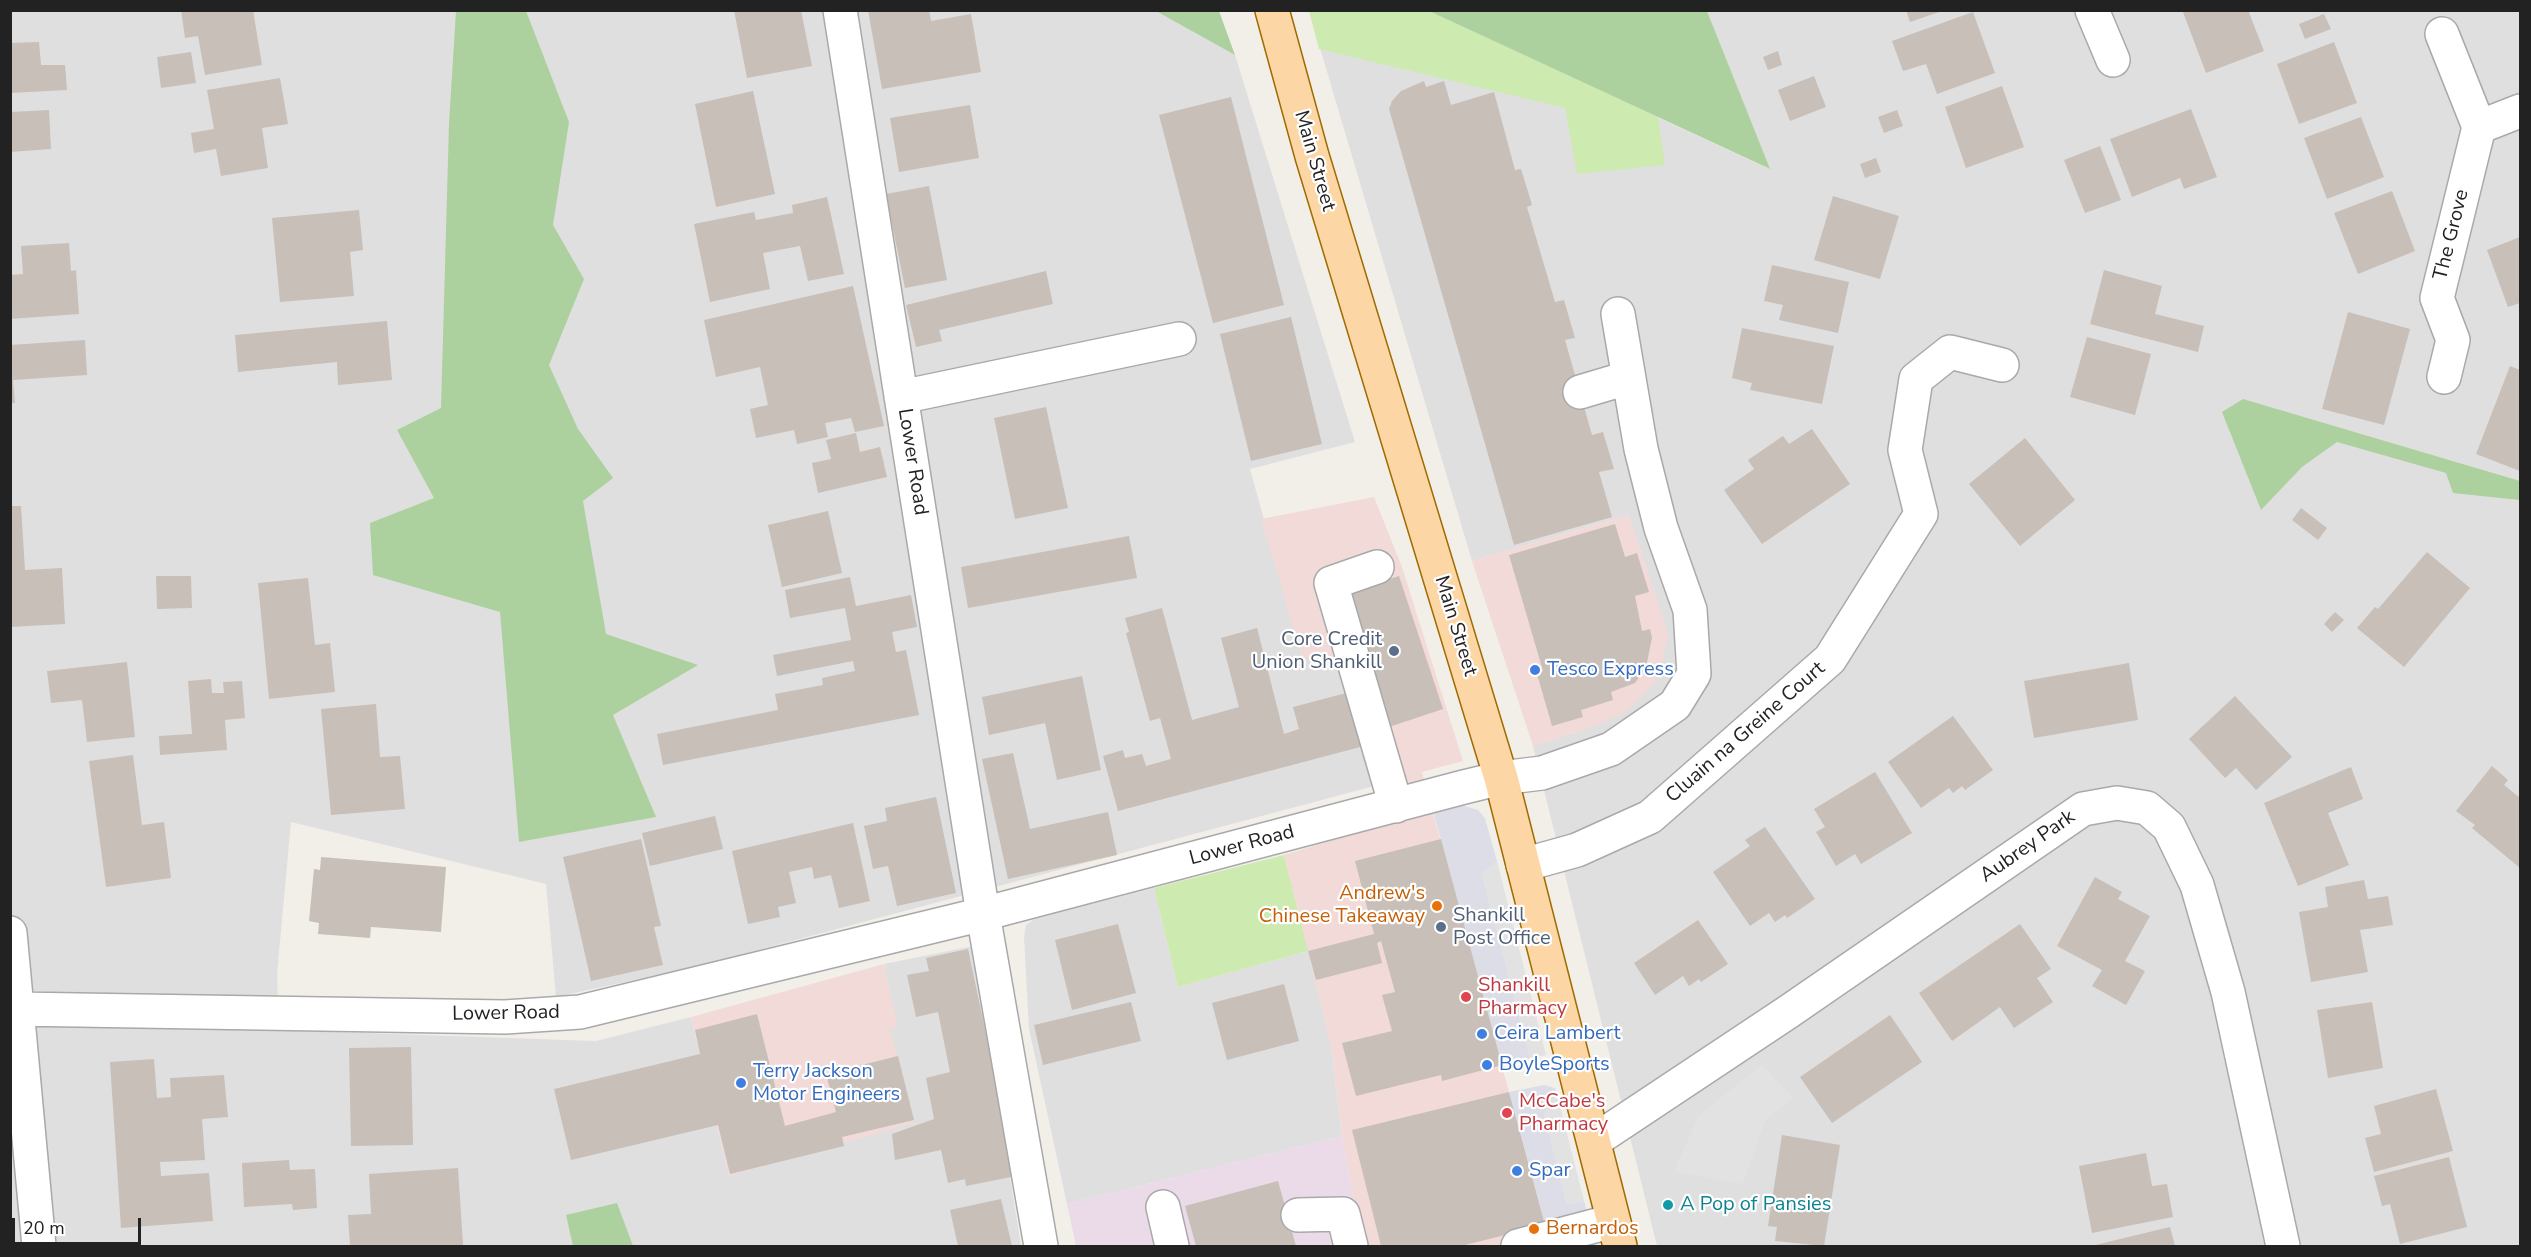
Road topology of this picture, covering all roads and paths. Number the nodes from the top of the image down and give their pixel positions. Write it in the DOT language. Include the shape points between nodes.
graph roads {
  1 [pos="840,10"];
  2 [pos="1272,10"];
  3 [pos="2092,10"];
  4 [pos="2442,34"];
  5 [pos="2113,60"];
  6 [pos="2520,111"];
  7 [pos="2479,127"];
  8 [pos="1618,315"];
  9 [pos="1179,339"];
  10 [pos="2002,365"];
  11 [pos="2444,377"];
  12 [pos="1627,378"];
  13 [pos="1580,392"];
  14 [pos="901,398"];
  15 [pos="1377,567"];
  16 [pos="1502,778"];
  17 [pos="1396,806"];
  18 [pos="1523,865"];
  19 [pos="984,914"];
  20 [pos="10,933"];
  21 [pos="17,1009"];
  22 [pos="1594,1141"];
  23 [pos="1163,1207"];
  24 [pos="1298,1215"];
  25 [pos="1617,1234"];
  26 [pos="39,1246"];
  27 [pos="1041,1246"];
  28 [pos="1172,1246"];
  29 [pos="1351,1246"];
  30 [pos="1518,1246"];
  31 [pos="2283,1246"];
  1 -- 14 [label="street, Lower Road"];
  2 -- 16 [label="main road, Main Street" via="1312,156"];
  3 -- 5 [label="street"];
  4 -- 7 [label="street"];
  6 -- 7 [label="street"];
  7 -- 11 [label="street, The Grove" via="2437,298 2453,340"];
  8 -- 12 [label="street, Lower Road"];
  9 -- 14 [label="street"];
  10 -- 18 [label="street, Cluain na Greine Court" via="1950,352 1916,379 1905,450 1921,514 1830,659 1650,817 1577,850"];
  12 -- 13 [label="street"];
  12 -- 16 [label="street, Lower Road" via="1661,528 1690,610 1694,674 1675,705 1611,749 1542,773"];
  14 -- 19 [label="street, Lower Road"];
  15 -- 17 [label="street" via="1331,583"];
  16 -- 17 [label="street, Lower Road"];
  16 -- 18 [label="main road, Main Street"];
  17 -- 19 [label="street, Lower Road"];
  18 -- 22 [label="main road, Main Street"];
  19 -- 21 [label="street, Lower Road" via="580,1012 505,1017"];
  19 -- 27 [label="street, Lower Road"];
  20 -- 21 [label="street"];
  21 -- 26 [label="street"];
  22 -- 25 [label="main road, Main Street"];
  22 -- 31 [label="street, Aubrey Park" via="2083,809 2117,803 2147,808 2169,827 2197,885 2228,992"];
  23 -- 28 [label="street"];
  24 -- 29 [label="street" via="1343,1214"];
  25 -- 30 [label="street"];
}
